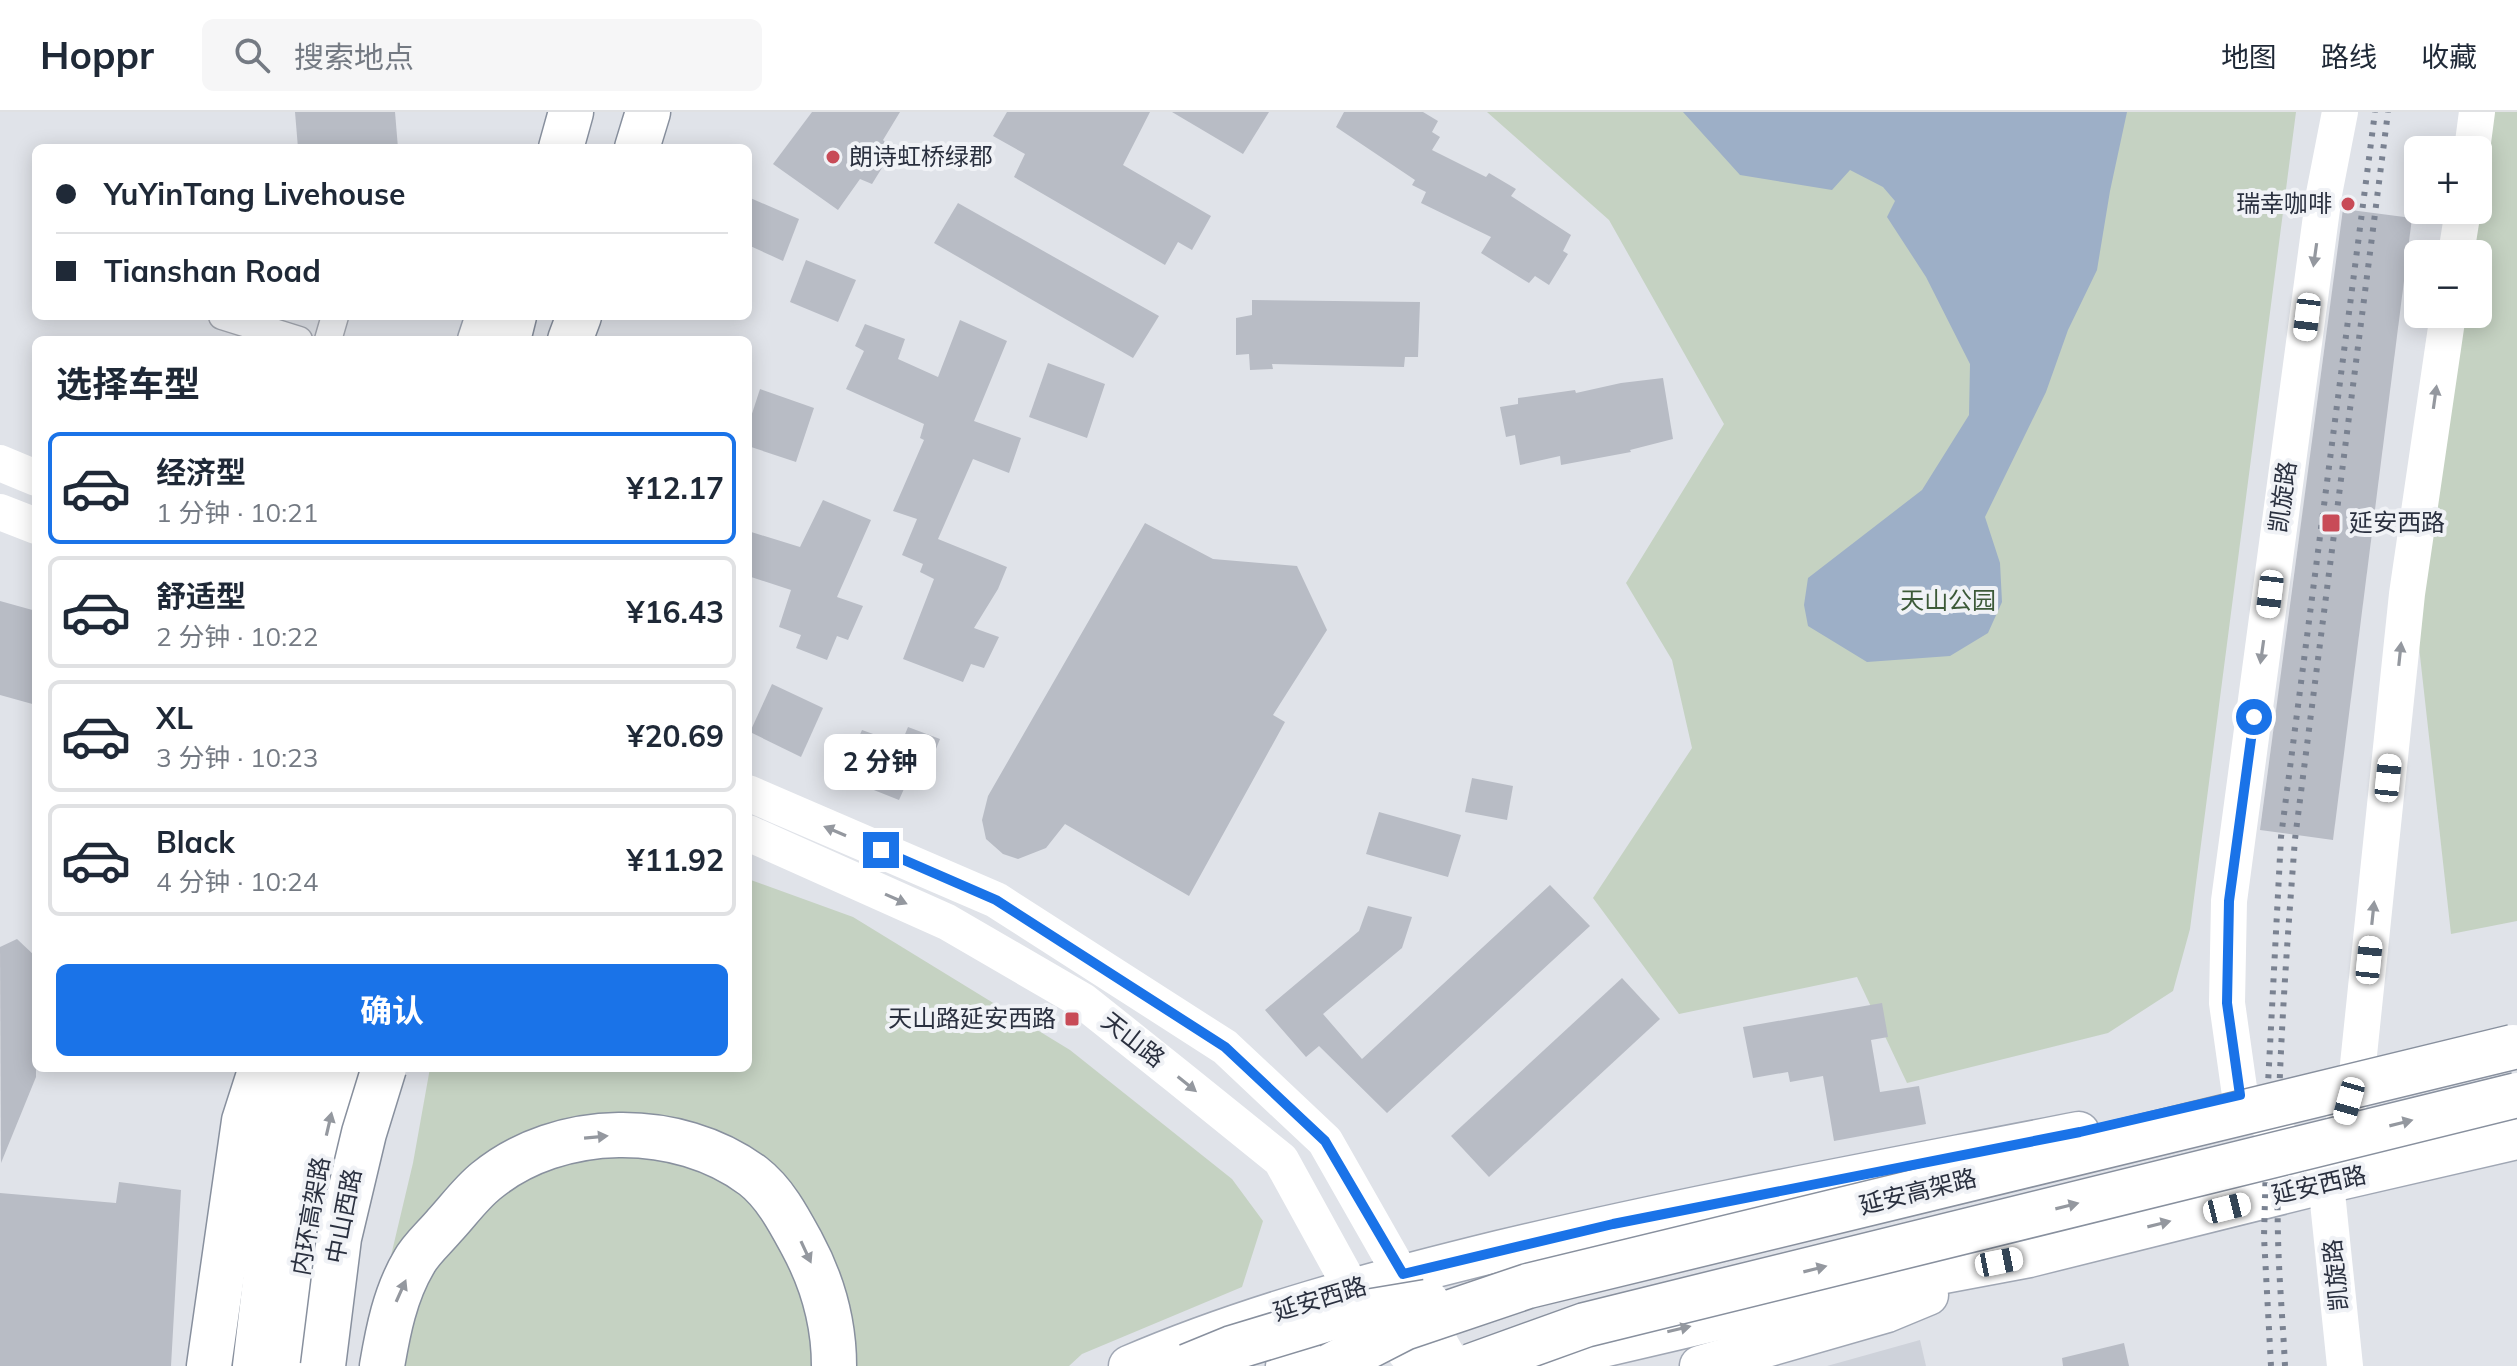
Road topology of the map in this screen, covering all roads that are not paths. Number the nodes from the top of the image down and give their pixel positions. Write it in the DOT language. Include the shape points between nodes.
graph roads {
  1 [pos="556,112"];
  2 [pos="571,112"];
  3 [pos="2340,112"];
  4 [pos="2477,112"];
  5 [pos="2474,136"];
  6 [pos="545,144"];
  7 [pos="562,144"];
  8 [pos="235,320"];
  9 [pos="2446,328"];
  10 [pos="286,336"];
  11 [pos="0,463"];
  12 [pos="32,476"];
  13 [pos="0,512"];
  14 [pos="32,524"];
  15 [pos="752,795"];
  16 [pos="752,835"];
  17 [pos="2517,1040"];
  18 [pos="2517,1046"];
  19 [pos="262,1072"];
  20 [pos="263,1072"];
  21 [pos="298,1072"];
  22 [pos="341,1072"];
  23 [pos="375,1072"];
  24 [pos="383,1072"];
  25 [pos="2357,1074"];
  26 [pos="2240,1095"];
  27 [pos="2517,1095"];
  28 [pos="2080,1132"];
  29 [pos="2517,1139"];
  30 [pos="2326,1183"];
  31 [pos="2029,1257"];
  32 [pos="1403,1274"];
  33 [pos="1528,1286"];
  34 [pos="1352,1289"];
  35 [pos="1427,1318"];
  36 [pos="1387,1331"];
  37 [pos="209,1366"];
  38 [pos="239,1366"];
  39 [pos="255,1366"];
  40 [pos="290,1366"];
  41 [pos="323,1366"];
  42 [pos="382,1366"];
  43 [pos="834,1366"];
  44 [pos="1129,1366"];
  45 [pos="1188,1366"];
  46 [pos="1286,1366"];
  47 [pos="1330,1366"];
  48 [pos="1417,1366"];
  49 [pos="1453,1366"];
  50 [pos="1471,1366"];
  51 [pos="1521,1366"];
  52 [pos="1700,1366"];
  53 [pos="2345,1366"];
  1 -- 6 [label="main road"];
  2 -- 7 [label="highway"];
  3 -- 26 [label="street, 凯旋路, one-way" via="2324,194 2229,901 2227,1003"];
  4 -- 5 [label="street"];
  8 -- 10 [label="street"];
  25 -- 9 [label="street, 凯旋路, one-way" via="2407,594"];
  11 -- 12 [label="street"];
  13 -- 14 [label="street"];
  32 -- 15 [label="street, one-way" via="1325,1141 1225,1047 996,900"];
  16 -- 34 [label="street, 天山路, one-way" via="947,922 1083,1001 1281,1160"];
  17 -- 25 [label="main road, 延安西路"];
  18 -- 33 [label="highway, 延安高架路, bridge"];
  19 -- 37 [label="highway" via="244,1121"];
  20 -- 38 [label="main road" via="241,1241"];
  21 -- 39 [label="highway, 内环高架路" via="278,1171"];
  40 -- 22 [label="highway, 内环高架路, one-way" via="306,1223"];
  23 -- 41 [label="main road, 中山西路" via="333,1273"];
  24 -- 41 [label="highway, bridge" via="339,1238"];
  25 -- 26 [label="main road, 延安西路"];
  25 -- 30 [label="street, 凯旋路"];
  26 -- 28 [label="main road, 延安西路"];
  26 -- 30 [label="street"];
  50 -- 27 [label="highway, 延安高架路, one-way, bridge" via="1585,1325"];
  28 -- 32 [label="main road, 延安西路" via="1613,1224"];
  28 -- 35 [label="main road, 延安西路" via="1970,1179"];
  29 -- 30 [label="main road, 延安西路"];
  31 -- 30 [label="main road, 延安西路, one-way"];
  30 -- 53 [label="street, 凯旋路"];
  51 -- 31 [label="main road, 延安西路, one-way" via="1821,1296"];
  31 -- 52 [label="main road, 延安西路" via="1887,1312"];
  32 -- 34 [label="main road, 延安西路"];
  32 -- 35 [label="street"];
  33 -- 45 [label="highway, bridge" via="1331,1318"];
  33 -- 47 [label="highway, 延安高架路, bridge" via="1404,1328"];
  34 -- 36 [label="street, 天山路"];
  34 -- 44 [label="main road, 延安西路" via="1195,1338"];
  35 -- 36 [label="main road, 延安西路"];
  35 -- 49 [label="street"];
  36 -- 46 [label="main road, 延安西路"];
  36 -- 48 [label="street, 天山路"];
  42 -- 43 [label="highway, one-way" via="394,1307 414,1261 486,1180 533,1152 593,1135 660,1138 709,1151 754,1177 784,1210 808,1255 825,1298"];
}
